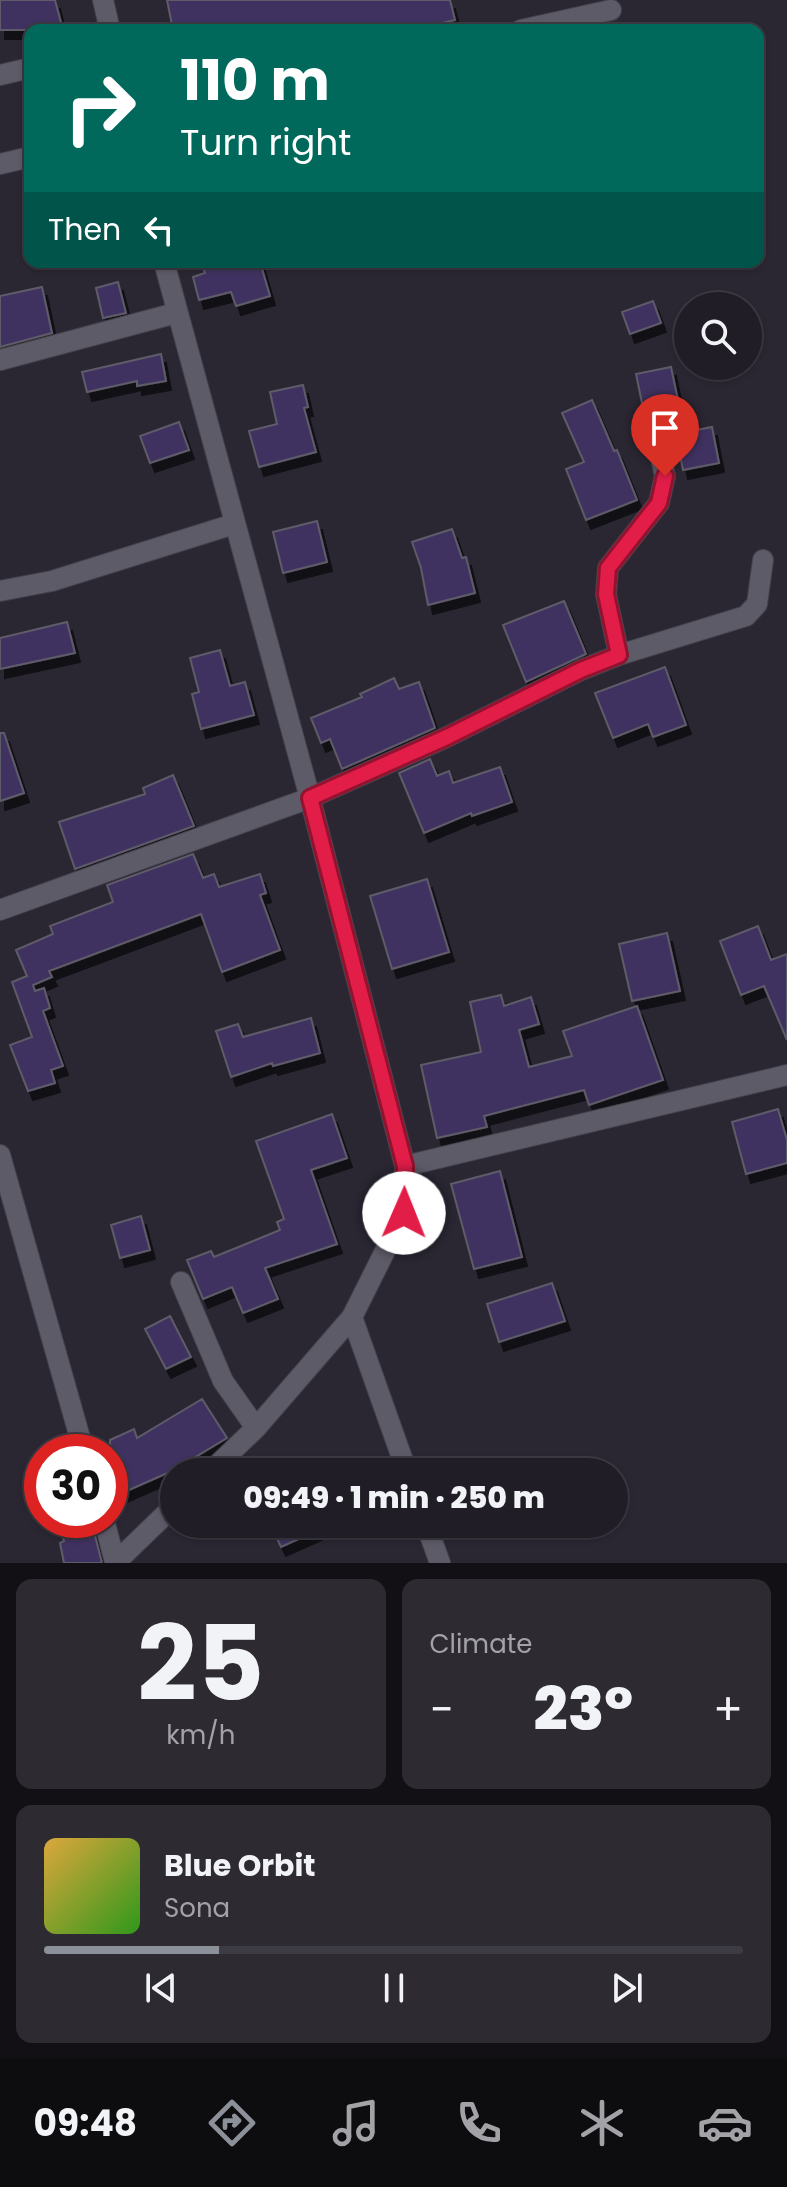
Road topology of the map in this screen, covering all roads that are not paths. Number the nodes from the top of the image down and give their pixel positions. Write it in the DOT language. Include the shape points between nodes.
graph roads {
  1 [pos="103,0"];
  2 [pos="611,10"];
  3 [pos="109,24"];
  4 [pos="548,24"];
  5 [pos="24,69"];
  6 [pos="0,75"];
  7 [pos="24,158"];
  8 [pos="0,164"];
  9 [pos="165,268"];
  10 [pos="176,313"];
  11 [pos="0,360"];
  12 [pos="657,440"];
  13 [pos="234,524"];
  14 [pos="763,560"];
  15 [pos="0,591"];
  16 [pos="619,655"];
  17 [pos="310,798"];
  18 [pos="0,910"];
  19 [pos="787,1075"];
  20 [pos="0,1155"];
  21 [pos="405,1166"];
  22 [pos="181,1282"];
  23 [pos="352,1317"];
  24 [pos="256,1428"];
  25 [pos="79,1434"];
  26 [pos="225,1458"];
  27 [pos="402,1458"];
  28 [pos="160,1520"];
  29 [pos="109,1538"];
  30 [pos="431,1538"];
  31 [pos="115,1563"];
  32 [pos="440,1563"];
  1 -- 3 [label="street"];
  2 -- 4 [label="street"];
  5 -- 6 [label="street"];
  7 -- 8 [label="street"];
  9 -- 10 [label="street"];
  10 -- 11 [label="street"];
  10 -- 13 [label="street"];
  12 -- 16 [label="street" via="665,476 659,503 608,568 606,594"];
  13 -- 15 [label="street" via="52,581"];
  13 -- 17 [label="street"];
  14 -- 16 [label="street" via="757,604 746,616"];
  16 -- 17 [label="street"];
  17 -- 18 [label="street"];
  17 -- 21 [label="street"];
  19 -- 21 [label="street"];
  20 -- 25 [label="street"];
  21 -- 23 [label="street" via="404,1213"];
  22 -- 24 [label="street" via="223,1381"];
  23 -- 24 [label="street"];
  23 -- 27 [label="street"];
  24 -- 26 [label="street"];
  28 -- 31 [label="street"];
  29 -- 31 [label="street"];
  30 -- 32 [label="street"];
}
